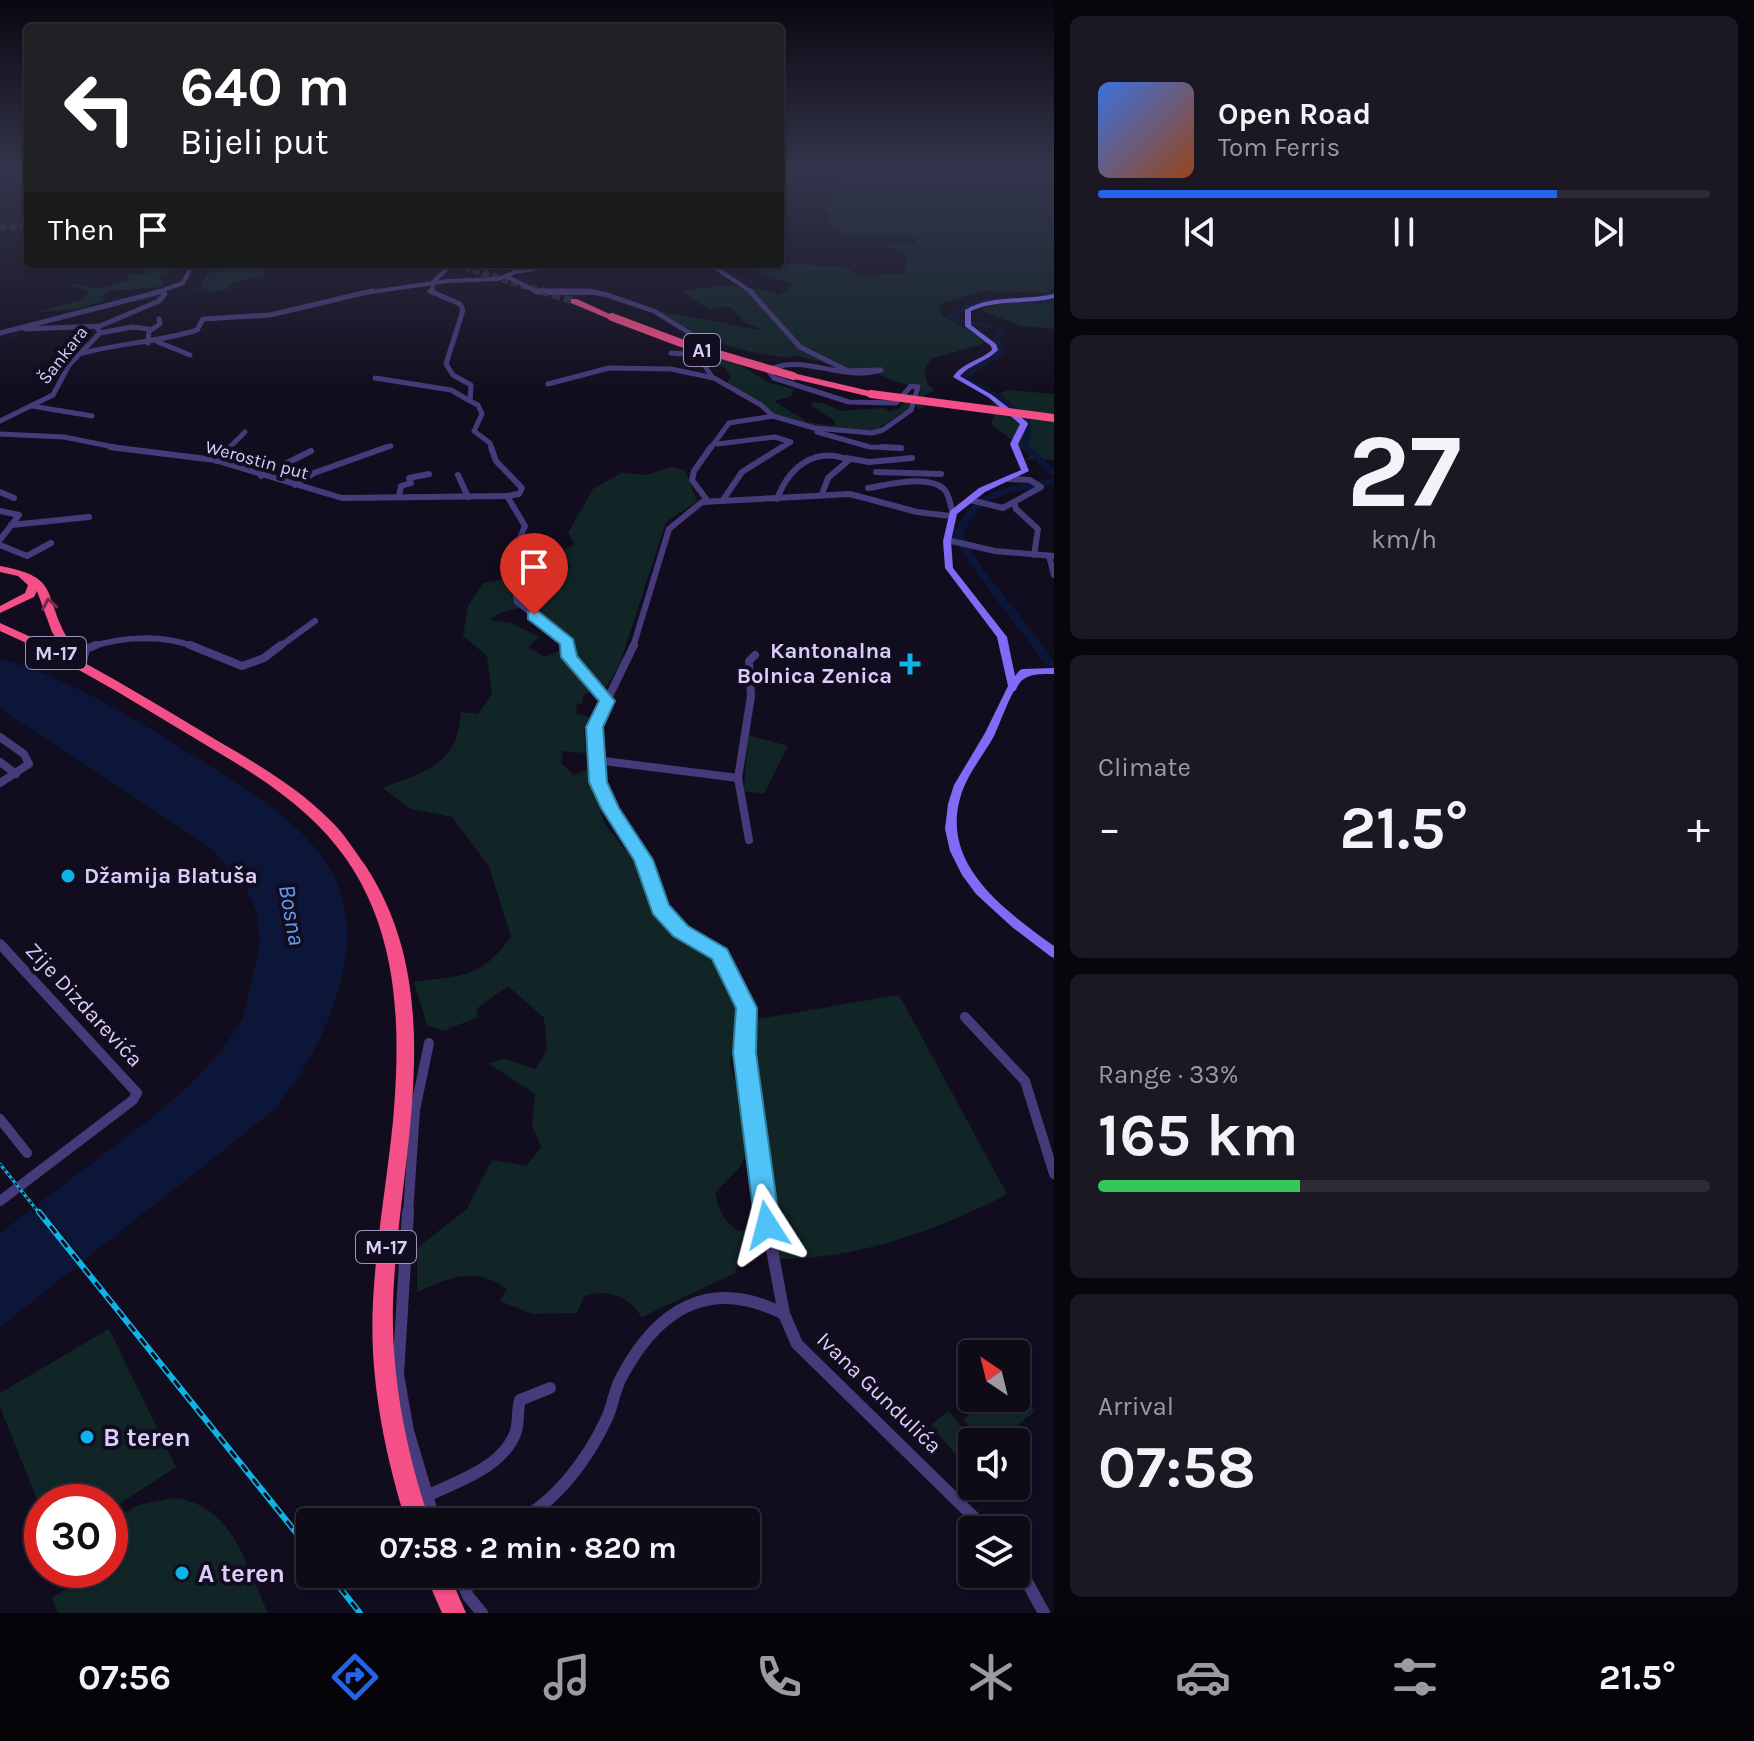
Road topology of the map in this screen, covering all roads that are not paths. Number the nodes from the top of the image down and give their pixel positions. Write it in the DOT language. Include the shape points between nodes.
graph roads {
  1 [pos="191,268"];
  2 [pos="446,268"];
  3 [pos="541,268"];
  4 [pos="716,268"];
  5 [pos="508,277"];
  6 [pos="433,282"];
  7 [pos="163,294"];
  8 [pos="1054,296"];
  9 [pos="586,297"];
  10 [pos="574,301"];
  11 [pos="159,319"];
  12 [pos="96,326"];
  13 [pos="24,329"];
  14 [pos="151,330"];
  15 [pos="0,333"];
  16 [pos="100,333"];
  17 [pos="158,342"];
  18 [pos="148,343"];
  19 [pos="83,353"];
  20 [pos="671,353"];
  21 [pos="696,354"];
  22 [pos="190,355"];
  23 [pos="797,374"];
  24 [pos="712,377"];
  25 [pos="375,378"];
  26 [pos="548,384"];
  27 [pos="470,401"];
  28 [pos="31,406"];
  29 [pos="1054,415"];
  30 [pos="92,416"];
  31 [pos="773,416"];
  32 [pos="0,421"];
  33 [pos="791,422"];
  34 [pos="245,432"];
  35 [pos="0,434"];
  36 [pos="717,444"];
  37 [pos="391,446"];
  38 [pos="901,448"];
  39 [pos="311,451"];
  40 [pos="912,458"];
  41 [pos="847,459"];
  42 [pos="216,461"];
  43 [pos="876,472"];
  44 [pos="429,474"];
  45 [pos="941,474"];
  46 [pos="458,475"];
  47 [pos="260,476"];
  48 [pos="1009,479"];
  49 [pos="295,485"];
  50 [pos="0,492"];
  51 [pos="866,492"];
  52 [pos="822,494"];
  53 [pos="399,496"];
  54 [pos="507,496"];
  55 [pos="468,497"];
  56 [pos="14,498"];
  57 [pos="777,499"];
  58 [pos="707,500"];
  59 [pos="723,500"];
  60 [pos="975,502"];
  61 [pos="1014,502"];
  62 [pos="0,511"];
  63 [pos="952,514"];
  64 [pos="89,517"];
  65 [pos="10,526"];
  66 [pos="0,527"];
  67 [pos="952,541"];
  68 [pos="0,542"];
  69 [pos="51,543"];
  70 [pos="1034,555"];
  71 [pos="1052,556"];
  72 [pos="0,569"];
  73 [pos="19,571"];
  74 [pos="1054,575"];
  75 [pos="0,610"];
  76 [pos="315,621"];
  77 [pos="0,627"];
  78 [pos="0,636"];
  79 [pos="755,655"];
  80 [pos="83,662"];
  81 [pos="1011,670"];
  82 [pos="1052,671"];
  83 [pos="1028,672"];
  84 [pos="111,683"];
  85 [pos="1013,688"];
  86 [pos="607,701"];
  87 [pos="0,737"];
  88 [pos="596,760"];
  89 [pos="0,762"];
  90 [pos="16,774"];
  91 [pos="738,778"];
  92 [pos="0,783"];
  93 [pos="749,840"];
  94 [pos="0,944"];
  95 [pos="1054,953"];
  96 [pos="965,1017"];
  97 [pos="429,1043"];
  98 [pos="0,1119"];
  99 [pos="27,1153"];
  100 [pos="1054,1174"];
  101 [pos="0,1201"];
  102 [pos="784,1314"];
  103 [pos="550,1388"];
  104 [pos="427,1496"];
  105 [pos="414,1508"];
  106 [pos="431,1508"];
  107 [pos="542,1508"];
  108 [pos="973,1516"];
  109 [pos="443,1588"];
  110 [pos="465,1588"];
  111 [pos="1030,1588"];
  112 [pos="454,1613"];
  113 [pos="482,1613"];
  114 [pos="1044,1613"];
  1 -- 7 [label="street" via="183,283"];
  2 -- 6 [label="street"];
  3 -- 5 [label="street"];
  4 -- 33 [label="street" via="759,297 800,347 848,371 881,370 852,377 787,362 768,370 771,376 842,400 880,406 896,403 911,386 918,387 911,410 883,430"];
  5 -- 6 [label="street"];
  5 -- 21 [label="street" via="540,293 600,293 654,311 691,334"];
  6 -- 17 [label="street" via="270,315 203,319 197,330"];
  6 -- 27 [label="street" via="430,292 463,310 446,364 471,385"];
  7 -- 12 [label="street"];
  7 -- 13 [label="street"];
  8 -- 48 [label="main road" via="968,310 966,322 995,350 957,372 957,380 990,396 1024,424 1014,444 1025,471"];
  9 -- 23 [label="highway, A1"];
  10 -- 23 [label="highway, A1, bridge" via="681,343"];
  11 -- 14 [label="street"];
  12 -- 13 [label="street"];
  12 -- 16 [label="street, Šankara"];
  13 -- 15 [label="street"];
  14 -- 16 [label="street"];
  14 -- 18 [label="street"];
  16 -- 19 [label="street, Šankara"];
  17 -- 18 [label="street"];
  17 -- 22 [label="street"];
  18 -- 19 [label="street"];
  19 -- 28 [label="street, Šankara" via="69,365 53,395"];
  20 -- 21 [label="street"];
  21 -- 24 [label="street"];
  23 -- 29 [label="highway, A1, bridge" via="873,391"];
  24 -- 26 [label="street" via="640,365"];
  24 -- 31 [label="street"];
  25 -- 27 [label="street" via="445,389"];
  27 -- 54 [label="street" via="482,414 474,431 490,443 496,461 521,485 519,494"];
  28 -- 30 [label="street"];
  28 -- 32 [label="street, Šankara"];
  31 -- 33 [label="street"];
  31 -- 36 [label="street" via="729,423"];
  33 -- 38 [label="street" via="855,444"];
  34 -- 42 [label="street"];
  35 -- 42 [label="street, Werostin put" via="64,437"];
  36 -- 58 [label="street" via="692,480"];
  36 -- 59 [label="street" via="775,437 791,442 751,464 726,489"];
  37 -- 49 [label="street"];
  39 -- 47 [label="street"];
  40 -- 41 [label="street"];
  41 -- 43 [label="street"];
  41 -- 52 [label="street" via="827,478"];
  41 -- 57 [label="street" via="828,452 811,457 795,470"];
  42 -- 47 [label="street, Werostin put"];
  43 -- 45 [label="street"];
  43 -- 51 [label="street"];
  44 -- 53 [label="street" via="409,478 411,483 401,486"];
  46 -- 55 [label="street"];
  47 -- 49 [label="street, Werostin put"];
  48 -- 60 [label="main road"];
  48 -- 61 [label="street" via="1038,485"];
  49 -- 53 [label="street, Werostin put" via="342,498"];
  50 -- 56 [label="street"];
  51 -- 52 [label="street"];
  51 -- 63 [label="street" via="917,512"];
  51 -- 63 [label="street" via="907,483 940,487"];
  52 -- 57 [label="street"];
  53 -- 55 [label="street, Werostin put"];
  54 -- 55 [label="street, Werostin put"];
  54 -- 86 [label="street" via="527,528 512,557 517,602 568,642 569,657"];
  57 -- 59 [label="street"];
  58 -- 59 [label="street"];
  58 -- 86 [label="street, Ivana Gundulića" via="669,529 635,644"];
  60 -- 61 [label="street" via="1003,508"];
  60 -- 63 [label="main road"];
  61 -- 70 [label="street" via="1038,529"];
  62 -- 65 [label="street" via="18,514"];
  63 -- 67 [label="main road"];
  64 -- 65 [label="street"];
  65 -- 66 [label="street"];
  65 -- 68 [label="street"];
  67 -- 70 [label="street"];
  67 -- 81 [label="main road" via="949,568 998,627"];
  68 -- 69 [label="street" via="27,556"];
  70 -- 71 [label="street"];
  71 -- 74 [label="street"];
  72 -- 73 [label="highway"];
  73 -- 75 [label="highway" via="31,579 34,589"];
  80 -- 73 [label="highway, one-way" via="61,641 47,592"];
  76 -- 80 [label="street" via="246,665 236,666 164,637 98,643 86,649"];
  77 -- 84 [label="highway, M-17"];
  78 -- 84 [label="highway"];
  79 -- 91 [label="street" via="749,661 751,696"];
  80 -- 84 [label="highway"];
  81 -- 83 [label="main road"];
  81 -- 85 [label="main road"];
  82 -- 83 [label="main road"];
  83 -- 85 [label="main road"];
  84 -- 105 [label="highway, M-17" via="303,803 350,852 387,917 402,969 407,1039 386,1255 385,1353 401,1460"];
  85 -- 95 [label="main road" via="961,782 951,837 960,864 985,896"];
  86 -- 88 [label="street, Ivana Gundulića" via="594,727"];
  87 -- 90 [label="street" via="29,760"];
  88 -- 91 [label="street"];
  88 -- 102 [label="street, Ivana Gundulića" via="604,798 643,860 664,916 720,954 746,1008 744,1053 754,1137"];
  89 -- 90 [label="street"];
  90 -- 92 [label="street"];
  91 -- 93 [label="street"];
  94 -- 101 [label="street, Zije Dizdarevića" via="137,1093"];
  96 -- 100 [label="street" via="1025,1081"];
  97 -- 104 [label="street" via="411,1170 397,1362"];
  98 -- 99 [label="street"];
  102 -- 107 [label="street" via="716,1296 701,1299 648,1336 615,1390 599,1433"];
  102 -- 108 [label="street, Ivana Gundulića" via="808,1356"];
  103 -- 104 [label="street" via="520,1400 517,1428 492,1463"];
  104 -- 106 [label="street"];
  109 -- 112 [label="highway"];
  110 -- 113 [label="street"];
  111 -- 114 [label="street"];
}
